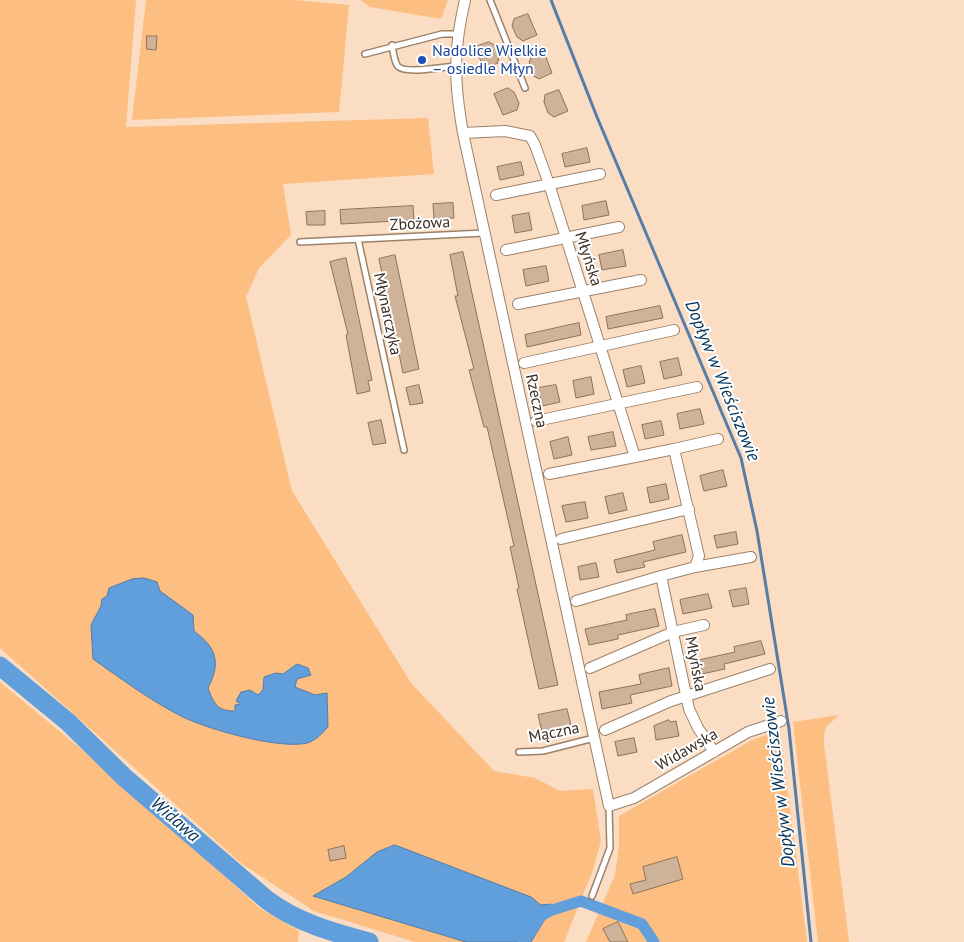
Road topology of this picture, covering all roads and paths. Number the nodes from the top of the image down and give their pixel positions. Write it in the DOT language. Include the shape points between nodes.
graph roads {
  1 [pos="465,0"];
  2 [pos="490,0"];
  3 [pos="457,34"];
  4 [pos="392,45"];
  5 [pos="365,54"];
  6 [pos="455,66"];
  7 [pos="525,88"];
  8 [pos="463,133"];
  9 [pos="600,174"];
  10 [pos="549,184"];
  11 [pos="496,195"];
  12 [pos="618,227"];
  13 [pos="484,234"];
  14 [pos="566,238"];
  15 [pos="358,239"];
  16 [pos="300,242"];
  17 [pos="506,250"];
  18 [pos="641,280"];
  19 [pos="582,291"];
  20 [pos="518,304"];
  21 [pos="674,330"];
  22 [pos="600,346"];
  23 [pos="524,363"];
  24 [pos="698,387"];
  25 [pos="618,404"];
  26 [pos="536,421"];
  27 [pos="718,439"];
  28 [pos="674,449"];
  29 [pos="404,450"];
  30 [pos="635,457"];
  31 [pos="548,474"];
  32 [pos="689,509"];
  33 [pos="561,538"];
  34 [pos="751,557"];
  35 [pos="695,567"];
  36 [pos="661,576"];
  37 [pos="576,601"];
  38 [pos="704,625"];
  39 [pos="673,632"];
  40 [pos="590,668"];
  41 [pos="770,669"];
  42 [pos="686,696"];
  43 [pos="781,720"];
  44 [pos="605,730"];
  45 [pos="594,738"];
  46 [pos="519,752"];
  47 [pos="714,752"];
  48 [pos="609,806"];
  49 [pos="592,896"];
  1 -- 3 [label="street, Rzeczna"];
  2 -- 7 [label="lane"];
  3 -- 4 [label="lane" via="442,34"];
  3 -- 6 [label="street, Rzeczna"];
  4 -- 5 [label="lane"];
  4 -- 6 [label="lane" via="401,69"];
  6 -- 8 [label="street, Rzeczna"];
  8 -- 10 [label="street, Młyńska" via="505,131 530,136"];
  8 -- 13 [label="street, Rzeczna"];
  9 -- 10 [label="street"];
  10 -- 11 [label="street"];
  10 -- 14 [label="street, Młyńska"];
  12 -- 14 [label="street"];
  13 -- 15 [label="lane, Zbożowa"];
  13 -- 45 [label="street, Rzeczna"];
  14 -- 17 [label="street"];
  14 -- 19 [label="street, Młyńska"];
  15 -- 16 [label="lane"];
  15 -- 29 [label="lane, Młynarczyka"];
  18 -- 19 [label="street"];
  19 -- 20 [label="street"];
  19 -- 22 [label="street, Młyńska"];
  21 -- 22 [label="street"];
  22 -- 23 [label="street"];
  22 -- 25 [label="street, Młyńska"];
  24 -- 25 [label="street"];
  25 -- 26 [label="street"];
  25 -- 30 [label="street, Młyńska"];
  27 -- 28 [label="street"];
  28 -- 30 [label="street"];
  28 -- 32 [label="street"];
  30 -- 31 [label="street"];
  32 -- 33 [label="street"];
  32 -- 35 [label="street" via="699,556"];
  34 -- 35 [label="street"];
  35 -- 36 [label="street"];
  36 -- 37 [label="street"];
  36 -- 39 [label="street, Młyńska"];
  38 -- 39 [label="street"];
  39 -- 40 [label="street"];
  39 -- 42 [label="street, Młyńska"];
  41 -- 42 [label="street"];
  42 -- 44 [label="street"];
  42 -- 47 [label="street, Młyńska" via="692,717"];
  43 -- 47 [label="street, Widawska" via="748,732"];
  45 -- 46 [label="lane, Mączna" via="543,751"];
  45 -- 48 [label="street, Rzeczna"];
  47 -- 48 [label="street, Widawska" via="634,798"];
  48 -- 49 [label="lane" via="610,848"];
}
